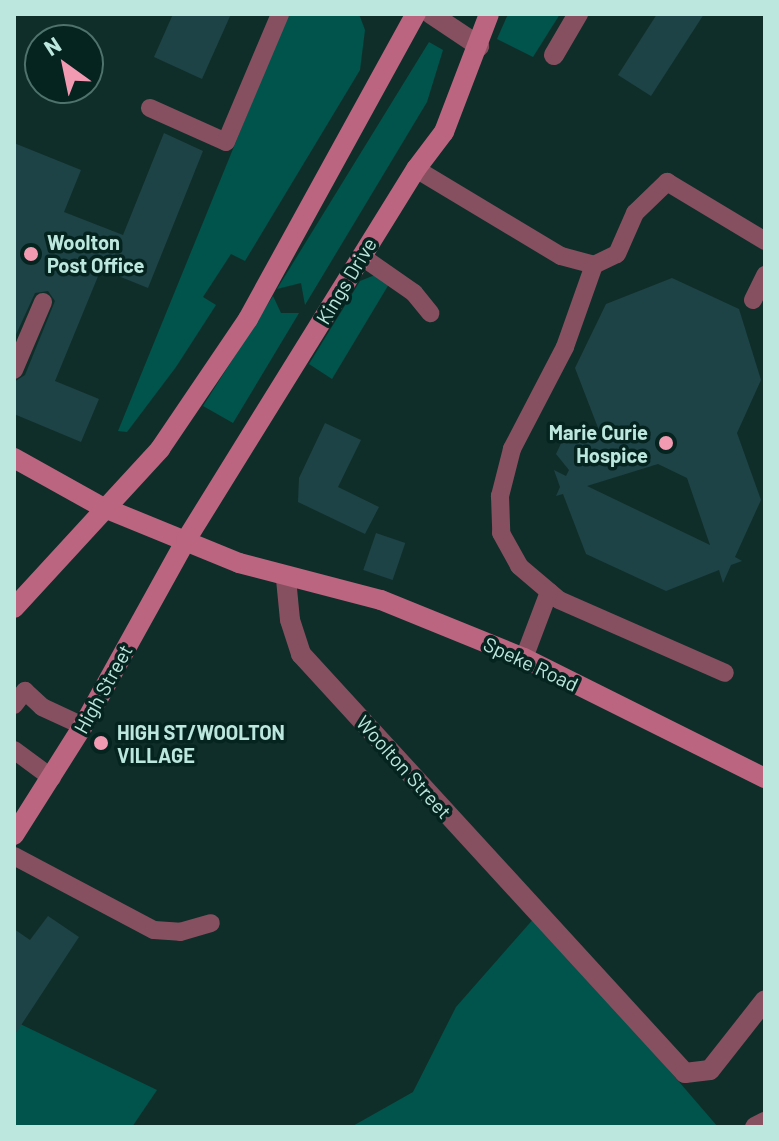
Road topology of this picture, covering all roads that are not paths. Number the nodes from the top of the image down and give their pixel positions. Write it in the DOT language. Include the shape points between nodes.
graph roads {
  1 [pos="280,14"];
  2 [pos="416,14"];
  3 [pos="431,14"];
  4 [pos="489,14"];
  5 [pos="578,14"];
  6 [pos="479,46"];
  7 [pos="554,55"];
  8 [pos="150,108"];
  9 [pos="416,169"];
  10 [pos="765,241"];
  11 [pos="361,256"];
  12 [pos="594,265"];
  13 [pos="765,275"];
  14 [pos="753,300"];
  15 [pos="43,302"];
  16 [pos="430,313"];
  17 [pos="14,370"];
  18 [pos="14,458"];
  19 [pos="102,507"];
  20 [pos="186,540"];
  21 [pos="286,579"];
  22 [pos="549,592"];
  23 [pos="14,608"];
  24 [pos="524,658"];
  25 [pos="725,673"];
  26 [pos="14,705"];
  27 [pos="83,726"];
  28 [pos="14,750"];
  29 [pos="52,778"];
  30 [pos="765,778"];
  31 [pos="14,835"];
  32 [pos="14,856"];
  33 [pos="211,923"];
  34 [pos="765,1000"];
  35 [pos="765,1122"];
  36 [pos="755,1127"];
  1 -- 8 [label="lane" via="226,142"];
  2 -- 19 [label="street" via="248,319 160,449"];
  3 -- 6 [label="street"];
  4 -- 6 [label="street, Kings Drive"];
  5 -- 7 [label="street"];
  6 -- 9 [label="street, Kings Drive" via="444,132"];
  9 -- 11 [label="street, Kings Drive"];
  9 -- 12 [label="lane" via="561,256"];
  10 -- 12 [label="lane" via="667,182 635,213 617,254"];
  11 -- 16 [label="lane" via="414,293"];
  11 -- 20 [label="street, Kings Drive"];
  12 -- 22 [label="lane" via="565,347 512,449 500,496 501,533 519,566"];
  13 -- 14 [label="lane"];
  15 -- 17 [label="lane"];
  18 -- 19 [label="street"];
  19 -- 20 [label="street"];
  19 -- 23 [label="street"];
  20 -- 21 [label="street"];
  20 -- 27 [label="street, High Street"];
  21 -- 24 [label="street, Speke Road" via="381,600"];
  21 -- 34 [label="street, Woolton Street" via="290,620 301,654 685,1073 710,1070"];
  22 -- 24 [label="lane"];
  22 -- 25 [label="lane"];
  24 -- 30 [label="street, Speke Road"];
  26 -- 27 [label="lane" via="25,691 42,707"];
  27 -- 29 [label="street, High Street"];
  28 -- 29 [label="lane"];
  29 -- 31 [label="street, High Street"];
  32 -- 33 [label="lane" via="154,930 180,932"];
  35 -- 36 [label="street"];
}
